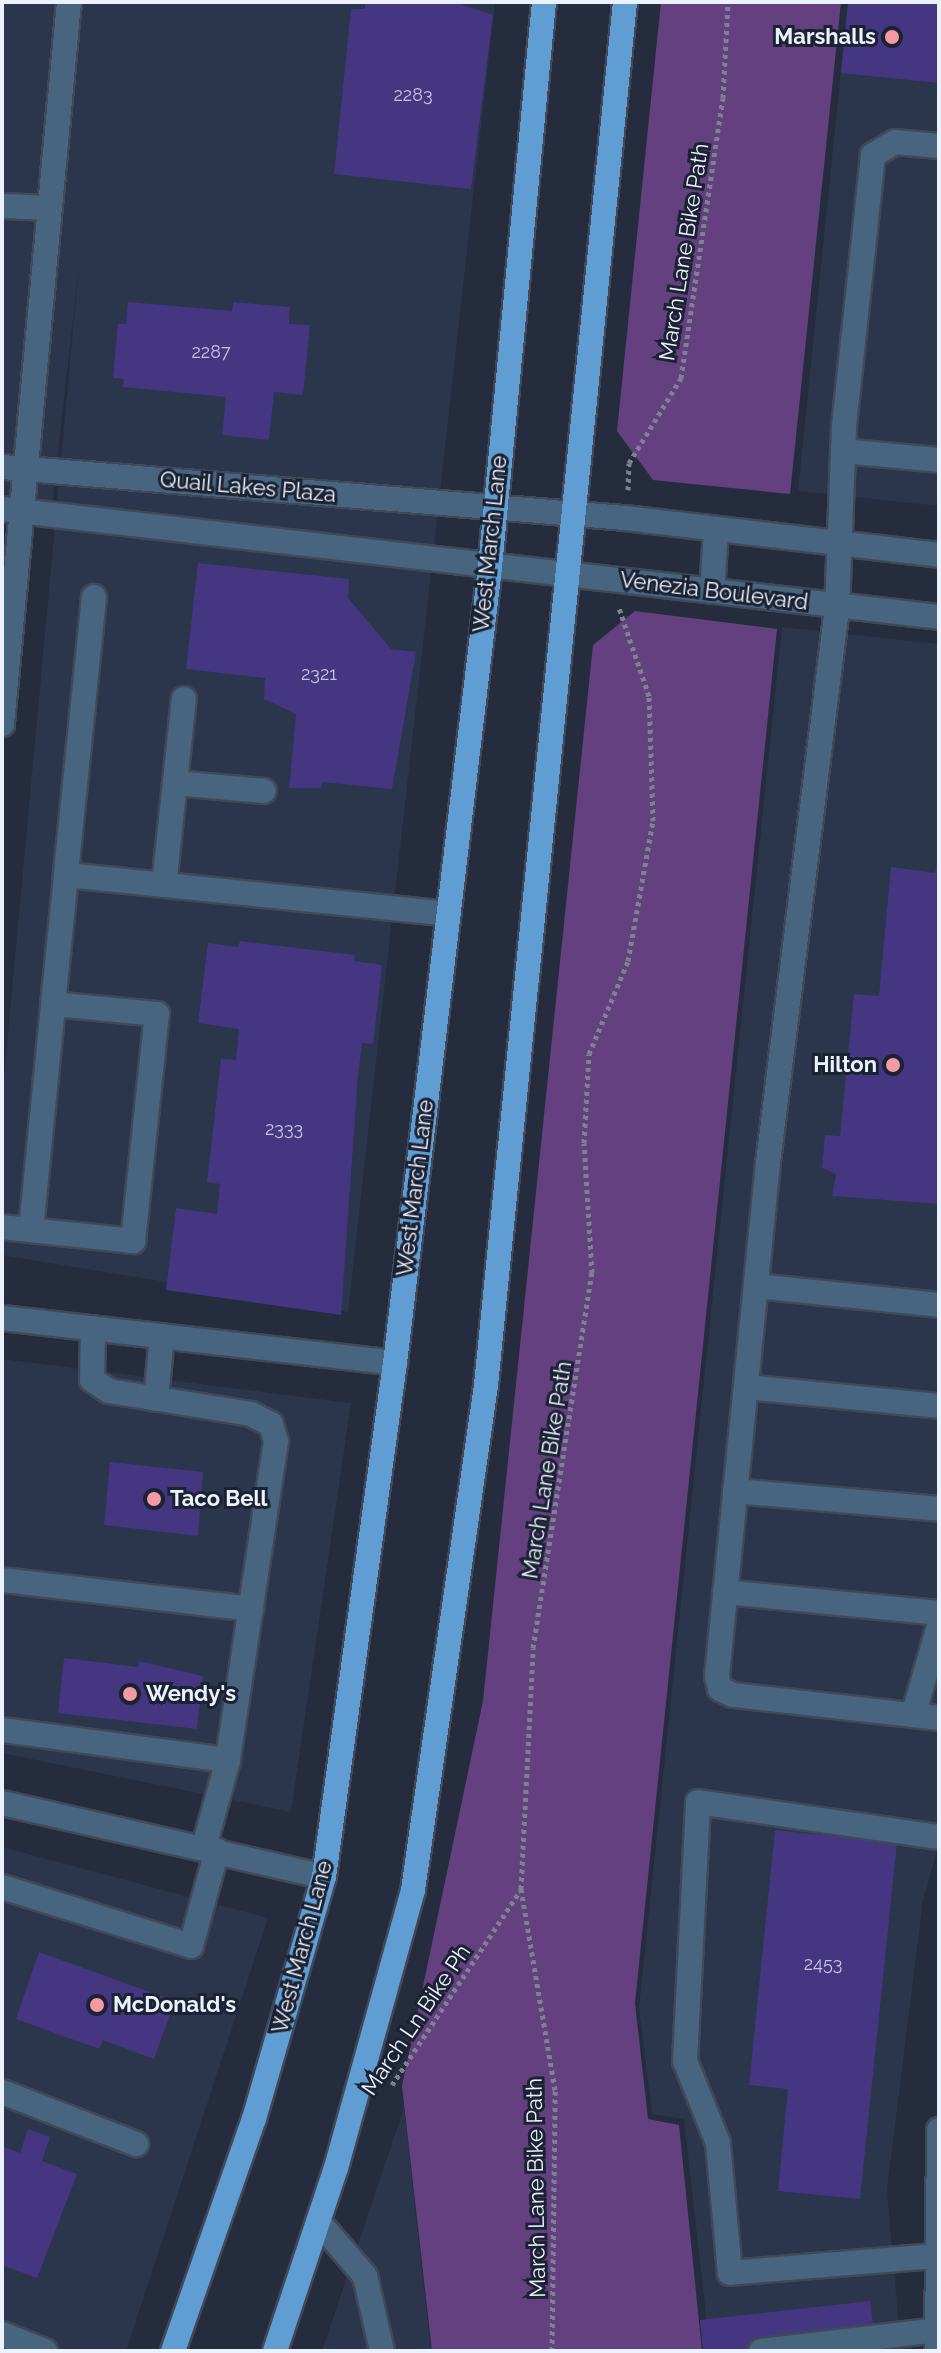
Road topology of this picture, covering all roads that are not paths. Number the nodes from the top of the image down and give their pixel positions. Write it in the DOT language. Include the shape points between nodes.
graph roads {
  1 [pos="69,2"];
  2 [pos="544,2"];
  3 [pos="625,2"];
  4 [pos="939,146"];
  5 [pos="2,206"];
  6 [pos="48,208"];
  7 [pos="843,451"];
  8 [pos="939,460"];
  9 [pos="13,468"];
  10 [pos="495,507"];
  11 [pos="11,510"];
  12 [pos="572,514"];
  13 [pos="716,531"];
  14 [pos="837,546"];
  15 [pos="939,555"];
  16 [pos="490,567"];
  17 [pos="567,573"];
  18 [pos="712,591"];
  19 [pos="94,597"];
  20 [pos="837,608"];
  21 [pos="939,617"];
  22 [pos="184,699"];
  23 [pos="2,724"];
  24 [pos="175,783"];
  25 [pos="264,791"];
  26 [pos="66,875"];
  27 [pos="164,885"];
  28 [pos="447,914"];
  29 [pos="53,1004"];
  30 [pos="2,1227"];
  31 [pos="31,1230"];
  32 [pos="756,1286"];
  33 [pos="939,1305"];
  34 [pos="2,1318"];
  35 [pos="93,1328"];
  36 [pos="162,1336"];
  37 [pos="395,1363"];
  38 [pos="746,1387"];
  39 [pos="156,1399"];
  40 [pos="939,1406"];
  41 [pos="735,1491"];
  42 [pos="939,1509"];
  43 [pos="2,1580"];
  44 [pos="725,1592"];
  45 [pos="251,1609"];
  46 [pos="939,1613"];
  47 [pos="939,1626"];
  48 [pos="914,1713"];
  49 [pos="939,1718"];
  50 [pos="2,1730"];
  51 [pos="228,1760"];
  52 [pos="2,1803"];
  53 [pos="939,1837"];
  54 [pos="211,1849"];
  55 [pos="324,1877"];
  56 [pos="2,1887"];
  57 [pos="2,2092"];
  58 [pos="939,2130"];
  59 [pos="136,2144"];
  60 [pos="939,2151"];
  61 [pos="318,2221"];
  62 [pos="935,2256"];
  63 [pos="2,2334"];
  64 [pos="937,2341"];
  65 [pos="45,2351"];
  66 [pos="173,2351"];
  67 [pos="275,2351"];
  68 [pos="382,2351"];
  69 [pos="761,2351"];
  1 -- 6 [label="street"];
  2 -- 10 [label="main road, West March Lane"];
  3 -- 12 [label="main road"];
  4 -- 7 [label="street" via="895,142 873,155"];
  5 -- 6 [label="street"];
  6 -- 9 [label="street"];
  7 -- 8 [label="street"];
  7 -- 14 [label="street"];
  9 -- 10 [label="street, Quail Lakes Plaza"];
  9 -- 11 [label="street"];
  10 -- 12 [label="street"];
  10 -- 16 [label="main road, West March Lane"];
  11 -- 16 [label="street"];
  11 -- 23 [label="street"];
  12 -- 13 [label="street"];
  12 -- 17 [label="main road"];
  13 -- 14 [label="street"];
  13 -- 18 [label="street"];
  14 -- 15 [label="street"];
  14 -- 20 [label="street"];
  16 -- 17 [label="street, Venezia Boulevard"];
  16 -- 28 [label="main road, West March Lane"];
  17 -- 18 [label="street, Venezia Boulevard"];
  17 -- 61 [label="main road" via="486,1385 413,1890"];
  18 -- 20 [label="street, Venezia Boulevard"];
  19 -- 26 [label="street"];
  20 -- 21 [label="street, Venezia Boulevard"];
  20 -- 32 [label="street"];
  22 -- 24 [label="street"];
  24 -- 25 [label="street"];
  24 -- 27 [label="street"];
  26 -- 27 [label="street"];
  26 -- 29 [label="street"];
  27 -- 28 [label="street"];
  28 -- 37 [label="main road, West March Lane"];
  29 -- 31 [label="street"];
  29 -- 31 [label="street" via="157,1014 133,1241"];
  30 -- 31 [label="street"];
  32 -- 33 [label="street"];
  32 -- 38 [label="street"];
  34 -- 35 [label="street"];
  35 -- 36 [label="street"];
  35 -- 39 [label="street" via="92,1380 109,1391"];
  36 -- 37 [label="street"];
  36 -- 39 [label="street"];
  37 -- 55 [label="main road, West March Lane"];
  38 -- 40 [label="street"];
  38 -- 41 [label="street"];
  39 -- 45 [label="street" via="251,1414 271,1424 276,1441"];
  41 -- 42 [label="street"];
  41 -- 44 [label="street"];
  43 -- 45 [label="street"];
  44 -- 46 [label="street"];
  44 -- 48 [label="street" via="720,1689"];
  45 -- 51 [label="street"];
  47 -- 48 [label="street"];
  48 -- 49 [label="street"];
  50 -- 51 [label="street"];
  51 -- 54 [label="street"];
  52 -- 54 [label="street"];
  53 -- 62 [label="street" via="698,1802 685,2061 718,2143 730,2273"];
  54 -- 55 [label="street"];
  54 -- 56 [label="street" via="191,1946"];
  55 -- 66 [label="main road, West March Lane" via="254,2119"];
  57 -- 59 [label="street"];
  58 -- 60 [label="street"];
  60 -- 62 [label="street"];
  61 -- 67 [label="main road"];
  61 -- 68 [label="street" via="365,2276"];
  62 -- 64 [label="street"];
  63 -- 65 [label="street"];
  64 -- 69 [label="street"];
}
